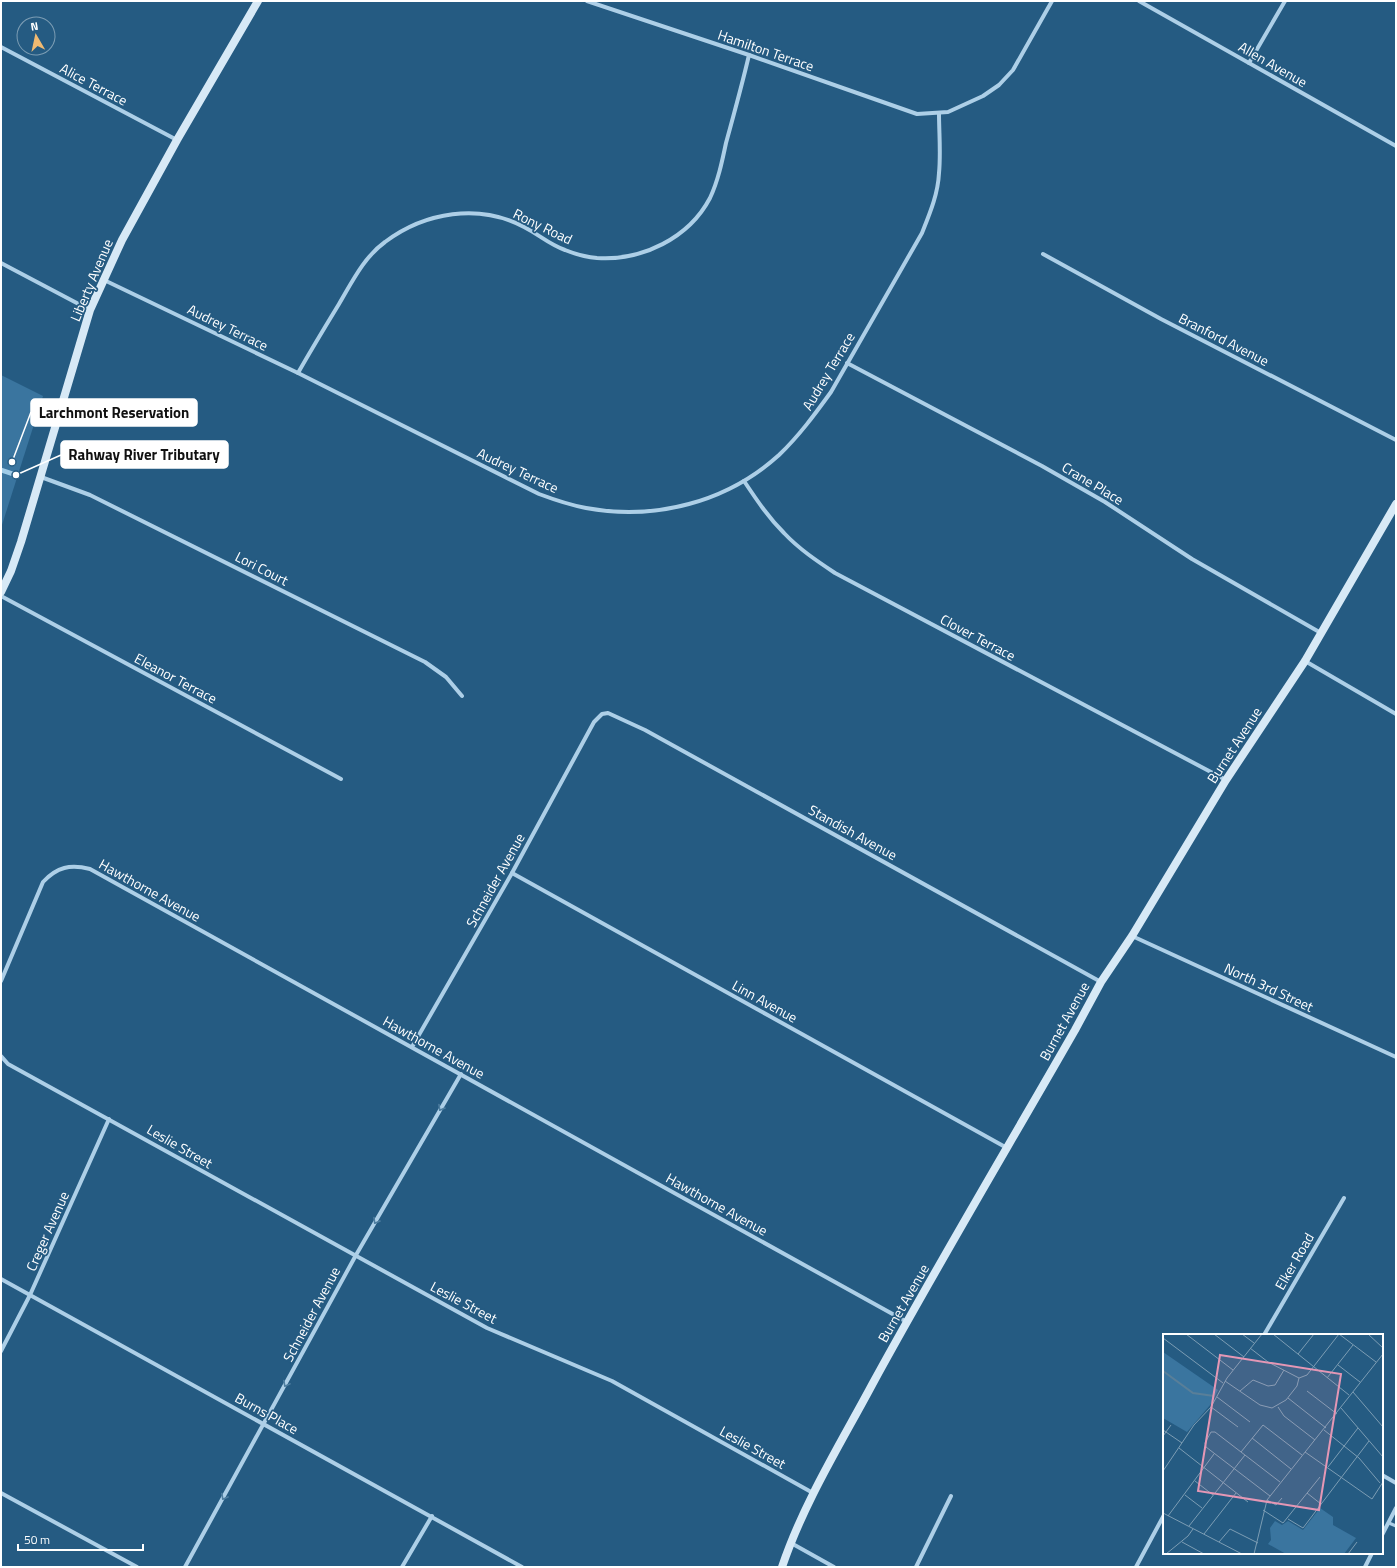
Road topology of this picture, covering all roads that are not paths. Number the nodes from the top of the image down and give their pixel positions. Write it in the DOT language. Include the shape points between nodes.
graph roads {
  1 [pos="258,1"];
  2 [pos="587,1"];
  3 [pos="1052,1"];
  4 [pos="1139,1"];
  5 [pos="1285,1"];
  6 [pos="1,47"];
  7 [pos="750,56"];
  8 [pos="1249,63"];
  9 [pos="938,113"];
  10 [pos="178,140"];
  11 [pos="1396,146"];
  12 [pos="1043,254"];
  13 [pos="1,263"];
  14 [pos="104,280"];
  15 [pos="90,310"];
  16 [pos="847,363"];
  17 [pos="298,373"];
  18 [pos="1396,440"];
  19 [pos="41,477"];
  20 [pos="744,481"];
  21 [pos="1396,504"];
  22 [pos="1,592"];
  23 [pos="1,596"];
  24 [pos="1321,633"];
  25 [pos="1305,661"];
  26 [pos="462,696"];
  27 [pos="1396,714"];
  28 [pos="594,722"];
  29 [pos="341,779"];
  30 [pos="1226,780"];
  31 [pos="512,873"];
  32 [pos="1132,936"];
  33 [pos="1,981"];
  34 [pos="1101,982"];
  35 [pos="412,1047"];
  36 [pos="1,1056"];
  37 [pos="1396,1057"];
  38 [pos="461,1074"];
  39 [pos="109,1119"];
  40 [pos="1007,1148"];
  41 [pos="1344,1198"];
  42 [pos="356,1255"];
  43 [pos="1,1279"];
  44 [pos="30,1295"];
  45 [pos="906,1322"];
  46 [pos="1265,1334"];
  47 [pos="1,1351"];
  48 [pos="264,1424"];
  49 [pos="1383,1476"];
  50 [pos="1396,1483"];
  51 [pos="1,1493"];
  52 [pos="813,1493"];
  53 [pos="951,1496"];
  54 [pos="1396,1508"];
  55 [pos="432,1516"];
  56 [pos="1163,1517"];
  57 [pos="1389,1522"];
  58 [pos="1396,1526"];
  59 [pos="1383,1533"];
  60 [pos="790,1543"];
  61 [pos="1372,1554"];
  62 [pos="137,1567"];
  63 [pos="185,1567"];
  64 [pos="402,1567"];
  65 [pos="522,1567"];
  66 [pos="782,1567"];
  67 [pos="834,1567"];
  68 [pos="916,1567"];
  69 [pos="1136,1567"];
  70 [pos="1365,1567"];
  1 -- 10 [label="street, Liberty Avenue"];
  2 -- 7 [label="street, Hamilton Terrace"];
  3 -- 9 [label="street" via="1014,70 999,85 964,105"];
  4 -- 8 [label="street, Allen Avenue"];
  5 -- 8 [label="street"];
  6 -- 10 [label="street, Alice Terrace"];
  7 -- 9 [label="street, Hamilton Terrace" via="917,114"];
  7 -- 17 [label="street, Rony Road" via="715,186 703,210 677,236 646,252 622,258 598,258 563,249 524,227 485,214 458,213 419,222 384,242 365,262"];
  8 -- 11 [label="street, Allen Avenue"];
  9 -- 16 [label="street, Audrey Terrace" via="940,172 930,213 922,232"];
  10 -- 14 [label="street, Liberty Avenue" via="122,240"];
  12 -- 18 [label="street, Branford Avenue" via="1161,319"];
  13 -- 15 [label="street"];
  14 -- 15 [label="street, Liberty Avenue"];
  14 -- 17 [label="street, Audrey Terrace"];
  15 -- 19 [label="street, Liberty Avenue"];
  16 -- 20 [label="street, Audrey Terrace" via="814,417 779,455"];
  16 -- 24 [label="street, Crane Place" via="1105,502 1192,559"];
  17 -- 20 [label="street, Audrey Terrace" via="539,494 586,508 622,512 682,506 728,490"];
  19 -- 22 [label="street, Liberty Avenue" via="11,571"];
  19 -- 26 [label="street, Lori Court" via="90,495 425,662 446,677"];
  20 -- 30 [label="street, Clover Terrace" via="784,533 835,573"];
  21 -- 24 [label="street, Burnet Avenue"];
  23 -- 29 [label="street, Eleanor Terrace"];
  24 -- 25 [label="street, Burnet Avenue"];
  25 -- 27 [label="street"];
  25 -- 30 [label="street, Burnet Avenue"];
  28 -- 31 [label="street, Schneider Avenue"];
  28 -- 34 [label="street, Standish Avenue" via="608,712 639,727"];
  30 -- 32 [label="street, Burnet Avenue"];
  31 -- 35 [label="street, Schneider Avenue"];
  31 -- 40 [label="street, Linn Avenue"];
  32 -- 34 [label="street, Burnet Avenue"];
  32 -- 37 [label="street, North 3rd Street"];
  33 -- 35 [label="street, Hawthorne Avenue" via="43,882 60,869 78,866 90,869 123,886"];
  34 -- 40 [label="street, Burnet Avenue"];
  35 -- 38 [label="street, Hawthorne Avenue"];
  36 -- 39 [label="street" via="8,1064"];
  38 -- 42 [label="street, Schneider Avenue, one-way"];
  38 -- 45 [label="street, Hawthorne Avenue"];
  39 -- 42 [label="street, Leslie Street"];
  39 -- 44 [label="street, Creger Avenue"];
  40 -- 45 [label="street, Burnet Avenue"];
  41 -- 46 [label="street, Elker Road"];
  42 -- 48 [label="street, Schneider Avenue, one-way"];
  42 -- 52 [label="street, Leslie Street" via="487,1328 612,1381"];
  43 -- 44 [label="street, Burns Place"];
  44 -- 47 [label="street, Creger Avenue"];
  44 -- 48 [label="street, Burns Place"];
  45 -- 52 [label="street, Burnet Avenue"];
  48 -- 55 [label="street, Burns Place"];
  48 -- 63 [label="street, Schneider Avenue, one-way"];
  49 -- 50 [label="street"];
  51 -- 62 [label="street"];
  52 -- 60 [label="street, Burnet Avenue"];
  53 -- 68 [label="street"];
  54 -- 57 [label="street"];
  55 -- 64 [label="street"];
  55 -- 65 [label="street, Burns Place"];
  56 -- 69 [label="street"];
  57 -- 58 [label="lane"];
  57 -- 59 [label="street"];
  60 -- 66 [label="street, Burnet Avenue"];
  60 -- 67 [label="street"];
  61 -- 70 [label="street"];
}
